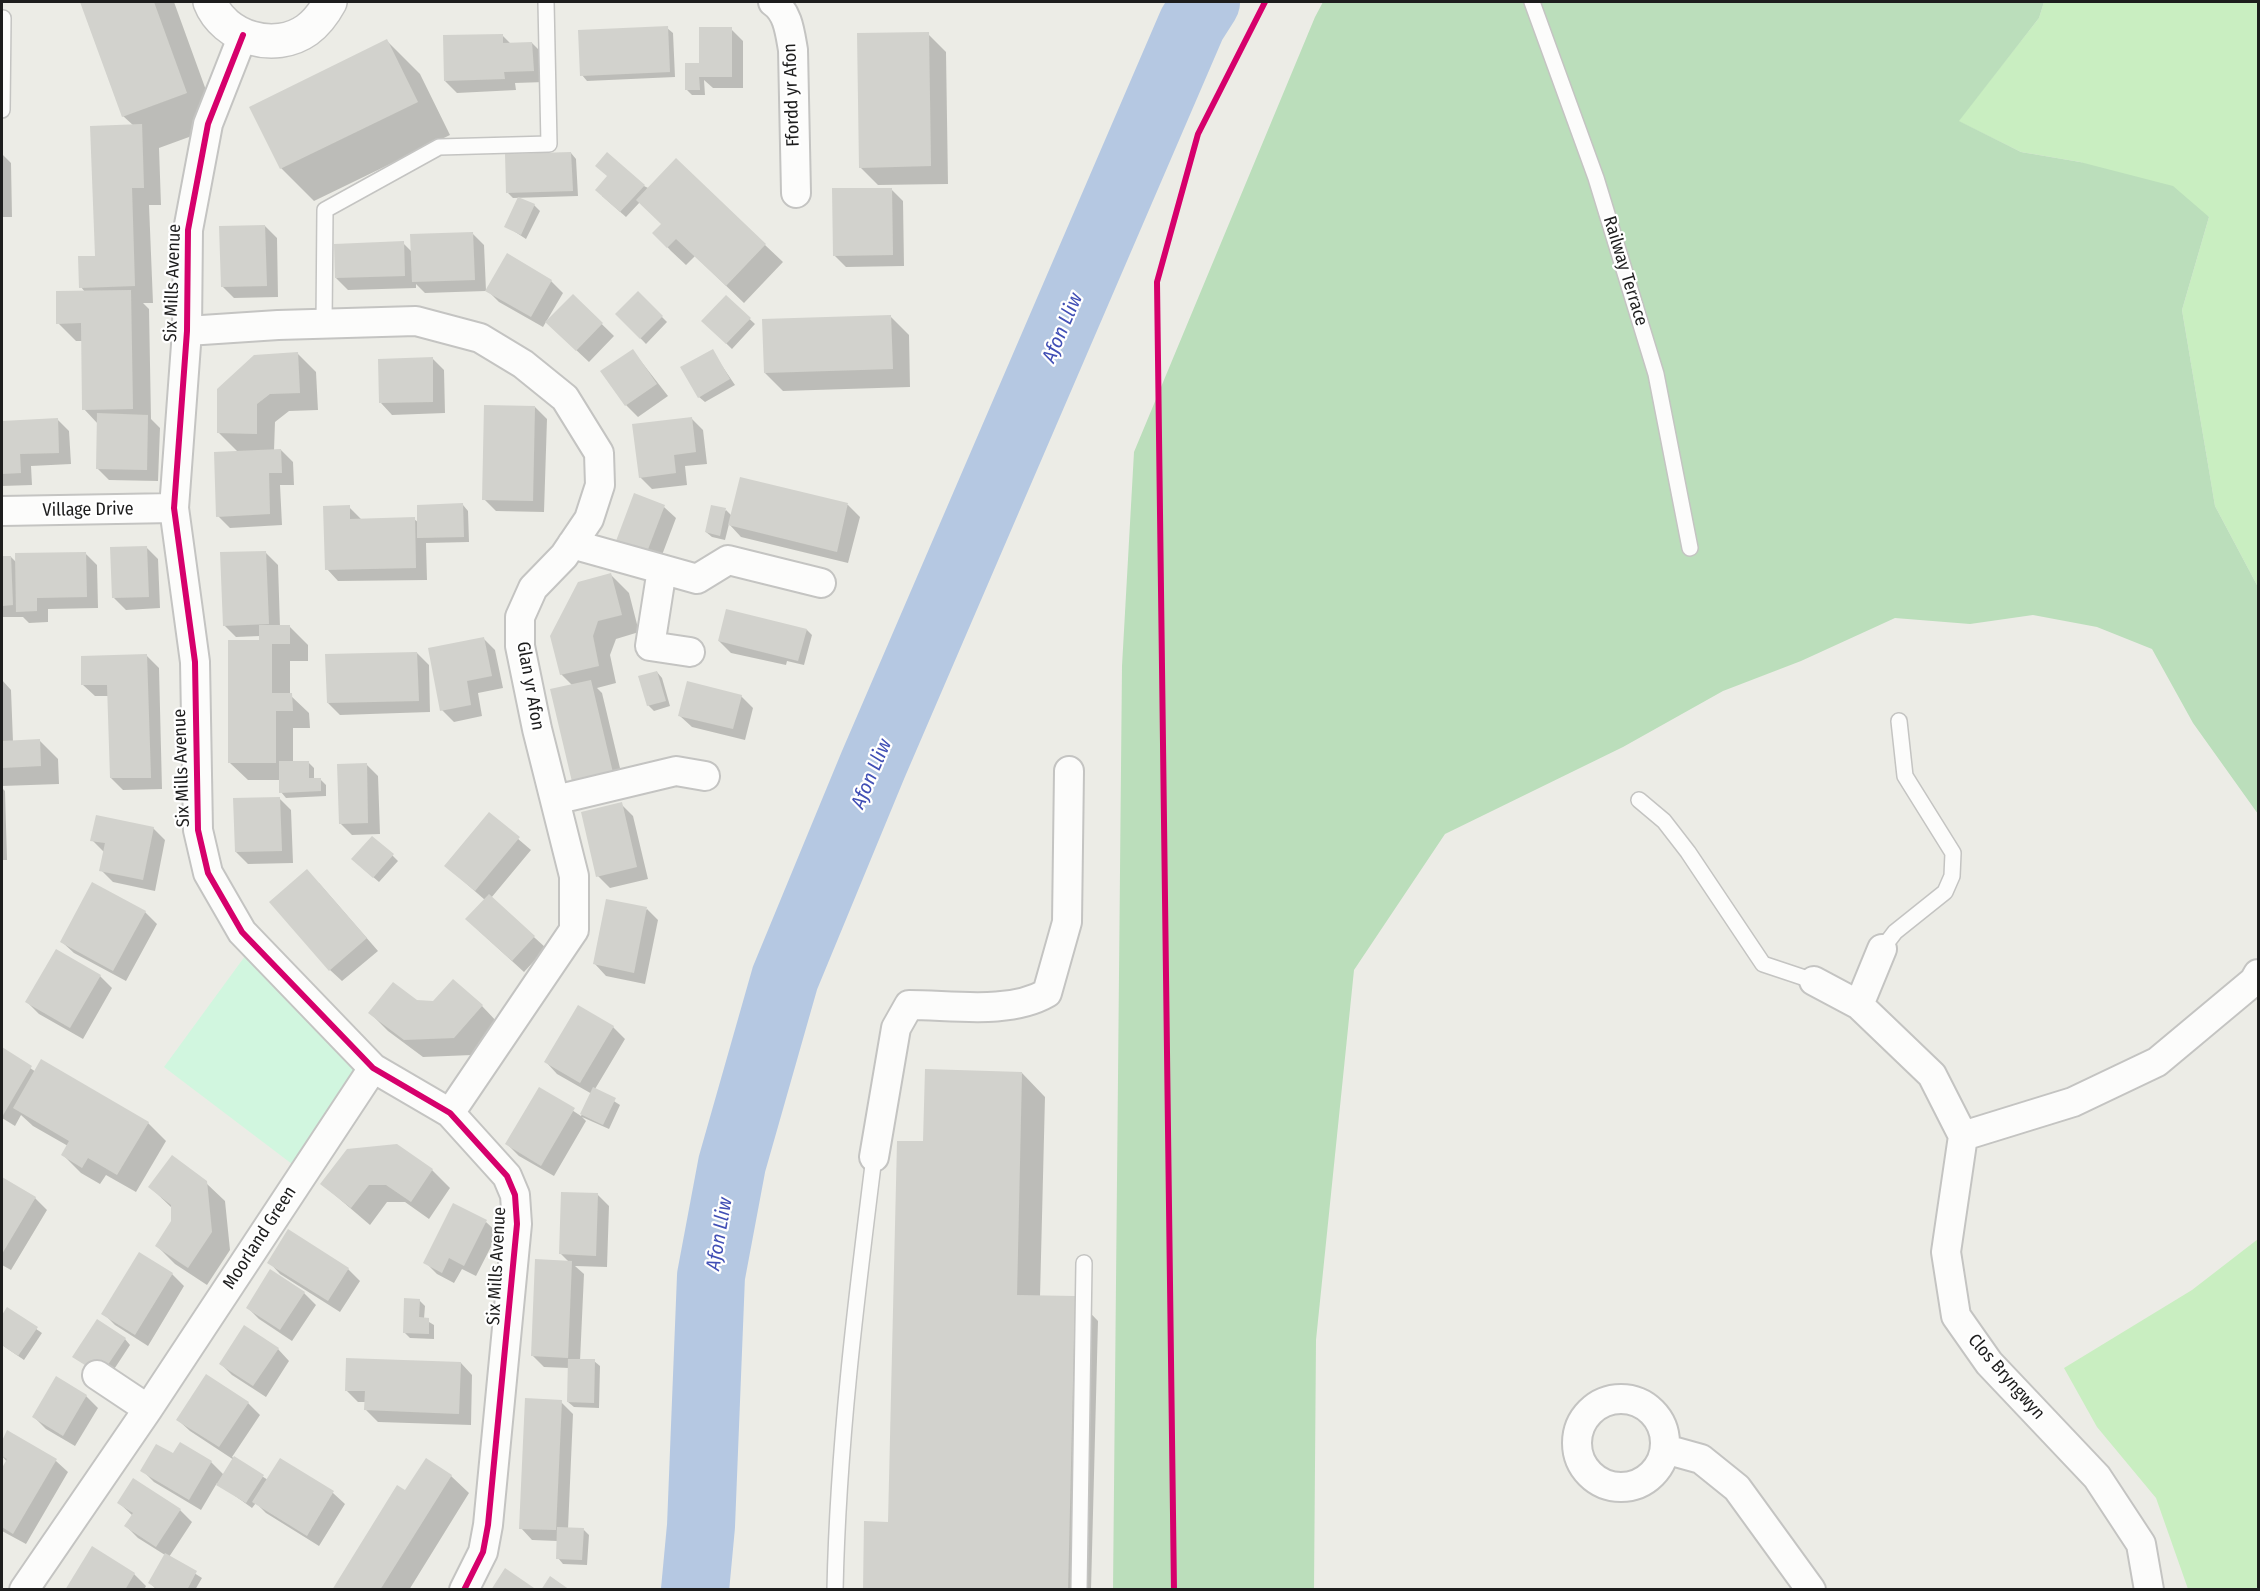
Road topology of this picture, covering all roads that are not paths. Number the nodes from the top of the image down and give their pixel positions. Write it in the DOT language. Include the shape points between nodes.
graph roads {
  1 [pos="210,2"];
  2 [pos="330,2"];
  3 [pos="546,2"];
  4 [pos="773,2"];
  5 [pos="1532,2"];
  6 [pos="3,18"];
  7 [pos="243,36"];
  8 [pos="2,110"];
  9 [pos="796,193"];
  10 [pos="324,324"];
  11 [pos="187,331"];
  12 [pos="174,508"];
  13 [pos="2,511"];
  14 [pos="572,544"];
  15 [pos="1690,548"];
  16 [pos="662,569"];
  17 [pos="821,583"];
  18 [pos="690,652"];
  19 [pos="1899,721"];
  20 [pos="1069,771"];
  21 [pos="705,776"];
  22 [pos="555,800"];
  23 [pos="1639,800"];
  24 [pos="1882,949"];
  25 [pos="2257,980"];
  26 [pos="1814,981"];
  27 [pos="1859,1005"];
  28 [pos="373,1068"];
  29 [pos="450,1113"];
  30 [pos="1963,1136"];
  31 [pos="874,1157"];
  32 [pos="1084,1263"];
  33 [pos="97,1375"];
  34 [pos="148,1409"];
  35 [pos="1665,1449"];
  36 [pos="2,1584"];
  37 [pos="10,1590"];
  38 [pos="24,1590"];
  39 [pos="464,1590"];
  40 [pos="835,1590"];
  41 [pos="1079,1590"];
  42 [pos="1811,1590"];
  43 [pos="2149,1590"];
  1 -- 7 [label="street" via="224,23"];
  2 -- 7 [label="street" via="306,31 286,39 264,41"];
  3 -- 10 [label="lane" via="549,144 439,147 325,210"];
  4 -- 9 [label="street, Ffordd yr Afon" via="780,7 789,27 793,50"];
  5 -- 15 [label="lane, Railway Terrace" via="1596,178 1656,374"];
  6 -- 8 [label="lane"];
  7 -- 11 [label="street, Six Mills Avenue" via="208,124 196,176 188,230"];
  10 -- 11 [label="street, Glan yr Afon"];
  10 -- 14 [label="street, Glan yr Afon" via="416,321 480,338 523,364 565,398 599,453 600,484 590,519"];
  11 -- 12 [label="street, Six Mills Avenue"];
  12 -- 13 [label="street, Village Drive"];
  12 -- 28 [label="street, Six Mills Avenue" via="195,662 198,830 208,873 242,932"];
  14 -- 16 [label="street"];
  14 -- 22 [label="street, Glan yr Afon" via="533,588 520,617 520,646"];
  16 -- 17 [label="street" via="697,579 728,560"];
  16 -- 18 [label="street" via="650,646"];
  19 -- 24 [label="lane" via="1905,776 1953,853 1952,876 1945,892 1895,932"];
  20 -- 31 [label="street" via="1067,922 1047,993 1033,1001 1001,1005 909,1005 897,1028"];
  21 -- 22 [label="street" via="676,771"];
  22 -- 29 [label="street, Glan yr Afon" via="574,876 574,930"];
  23 -- 26 [label="lane" via="1664,821 1688,852 1763,964"];
  24 -- 27 [label="street"];
  25 -- 30 [label="street" via="2157,1062 2073,1102"];
  26 -- 27 [label="street"];
  27 -- 30 [label="street" via="1932,1075"];
  28 -- 29 [label="street, Six Mills Avenue"];
  28 -- 34 [label="street, Moorland Green"];
  29 -- 39 [label="street, Six Mills Avenue" via="507,1176 515,1195 518,1224 490,1516 483,1552"];
  30 -- 43 [label="street, Clos Bryngwyn" via="1946,1252 1956,1316 1989,1363 2097,1477 2141,1544"];
  31 -- 40 [label="lane" via="846,1388"];
  32 -- 41 [label="lane"];
  33 -- 34 [label="street"];
  34 -- 38 [label="street, Moorland Green"];
  35 -- 42 [label="street" via="1701,1459 1737,1488"];
  36 -- 37 [label="street"];
}
